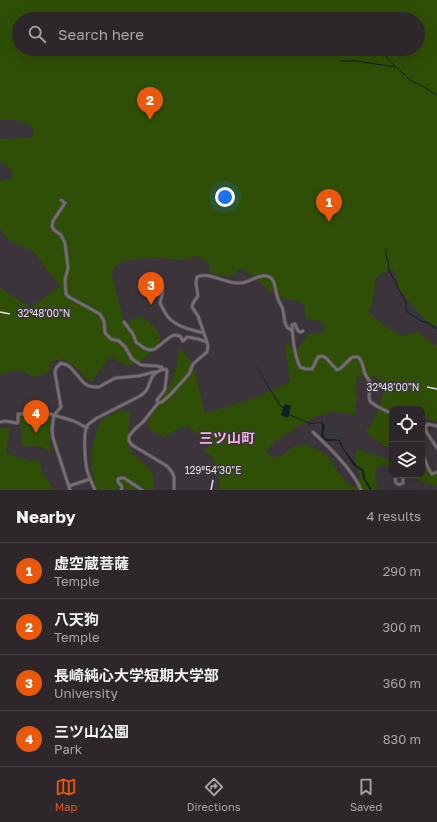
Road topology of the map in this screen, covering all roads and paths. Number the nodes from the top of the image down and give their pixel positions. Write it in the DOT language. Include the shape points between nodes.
graph roads {
  1 [pos="61,200"];
  2 [pos="160,281"];
  3 [pos="124,322"];
  4 [pos="292,331"];
  5 [pos="303,331"];
  6 [pos="204,333"];
  7 [pos="207,342"];
  8 [pos="161,369"];
  9 [pos="157,372"];
  10 [pos="158,403"];
  11 [pos="389,412"];
  12 [pos="54,415"];
  13 [pos="0,422"];
  14 [pos="437,426"];
  15 [pos="87,428"];
  16 [pos="313,432"];
  17 [pos="437,448"];
  18 [pos="425,459"];
  19 [pos="437,472"];
  20 [pos="396,478"];
  21 [pos="403,478"];
  22 [pos="90,479"];
  23 [pos="69,486"];
  24 [pos="70,490"];
  25 [pos="95,490"];
  26 [pos="120,490"];
  27 [pos="142,490"];
  28 [pos="174,490"];
  29 [pos="361,490"];
  1 -- 8 [label="street" via="65,203 52,226 63,238 66,249 66,294 100,314 105,333 125,347 132,359 141,366 157,366 162,367"];
  2 -- 6 [label="street" via="164,292 160,303 168,316 179,325"];
  3 -- 7 [label="street" via="138,344 150,350 174,335 180,336 183,341 187,337"];
  4 -- 5 [label="street" via="294,324 298,331"];
  4 -- 6 [label="street" via="285,324 283,309 272,279 266,276 257,277 243,283 199,276 196,280 198,296 192,307"];
  4 -- 11 [label="street" via="297,358 302,368 312,369 320,356 327,359 337,370 353,357 360,358 371,386 370,401"];
  6 -- 7 [label="street"];
  7 -- 10 [label="street" via="206,353 193,364 189,374 171,394"];
  8 -- 9 [label="street"];
  8 -- 10 [label="street" via="166,369 166,377 164,391 157,400"];
  9 -- 12 [label="street" via="115,378 94,387 84,383 71,368 60,363 55,373 61,407"];
  9 -- 15 [label="street" via="152,376 145,392 91,422"];
  10 -- 28 [label="street" via="132,432 129,439 132,445 167,466 174,477"];
  12 -- 13 [label="street" via="18,414 17,423"];
  12 -- 15 [label="street"];
  12 -- 23 [label="street" via="53,438"];
  14 -- 17 [label="street" via="428,424 425,428"];
  15 -- 22 [label="street" via="86,458"];
  16 -- 29 [label="street" via="342,462"];
  18 -- 19 [label="street" via="430,473"];
  20 -- 21 [label="street" via="398,485 403,483"];
  22 -- 23 [label="street"];
  22 -- 25 [label="street"];
  23 -- 24 [label="street"];
  26 -- 27 [label="street" via="120,478"];
}
